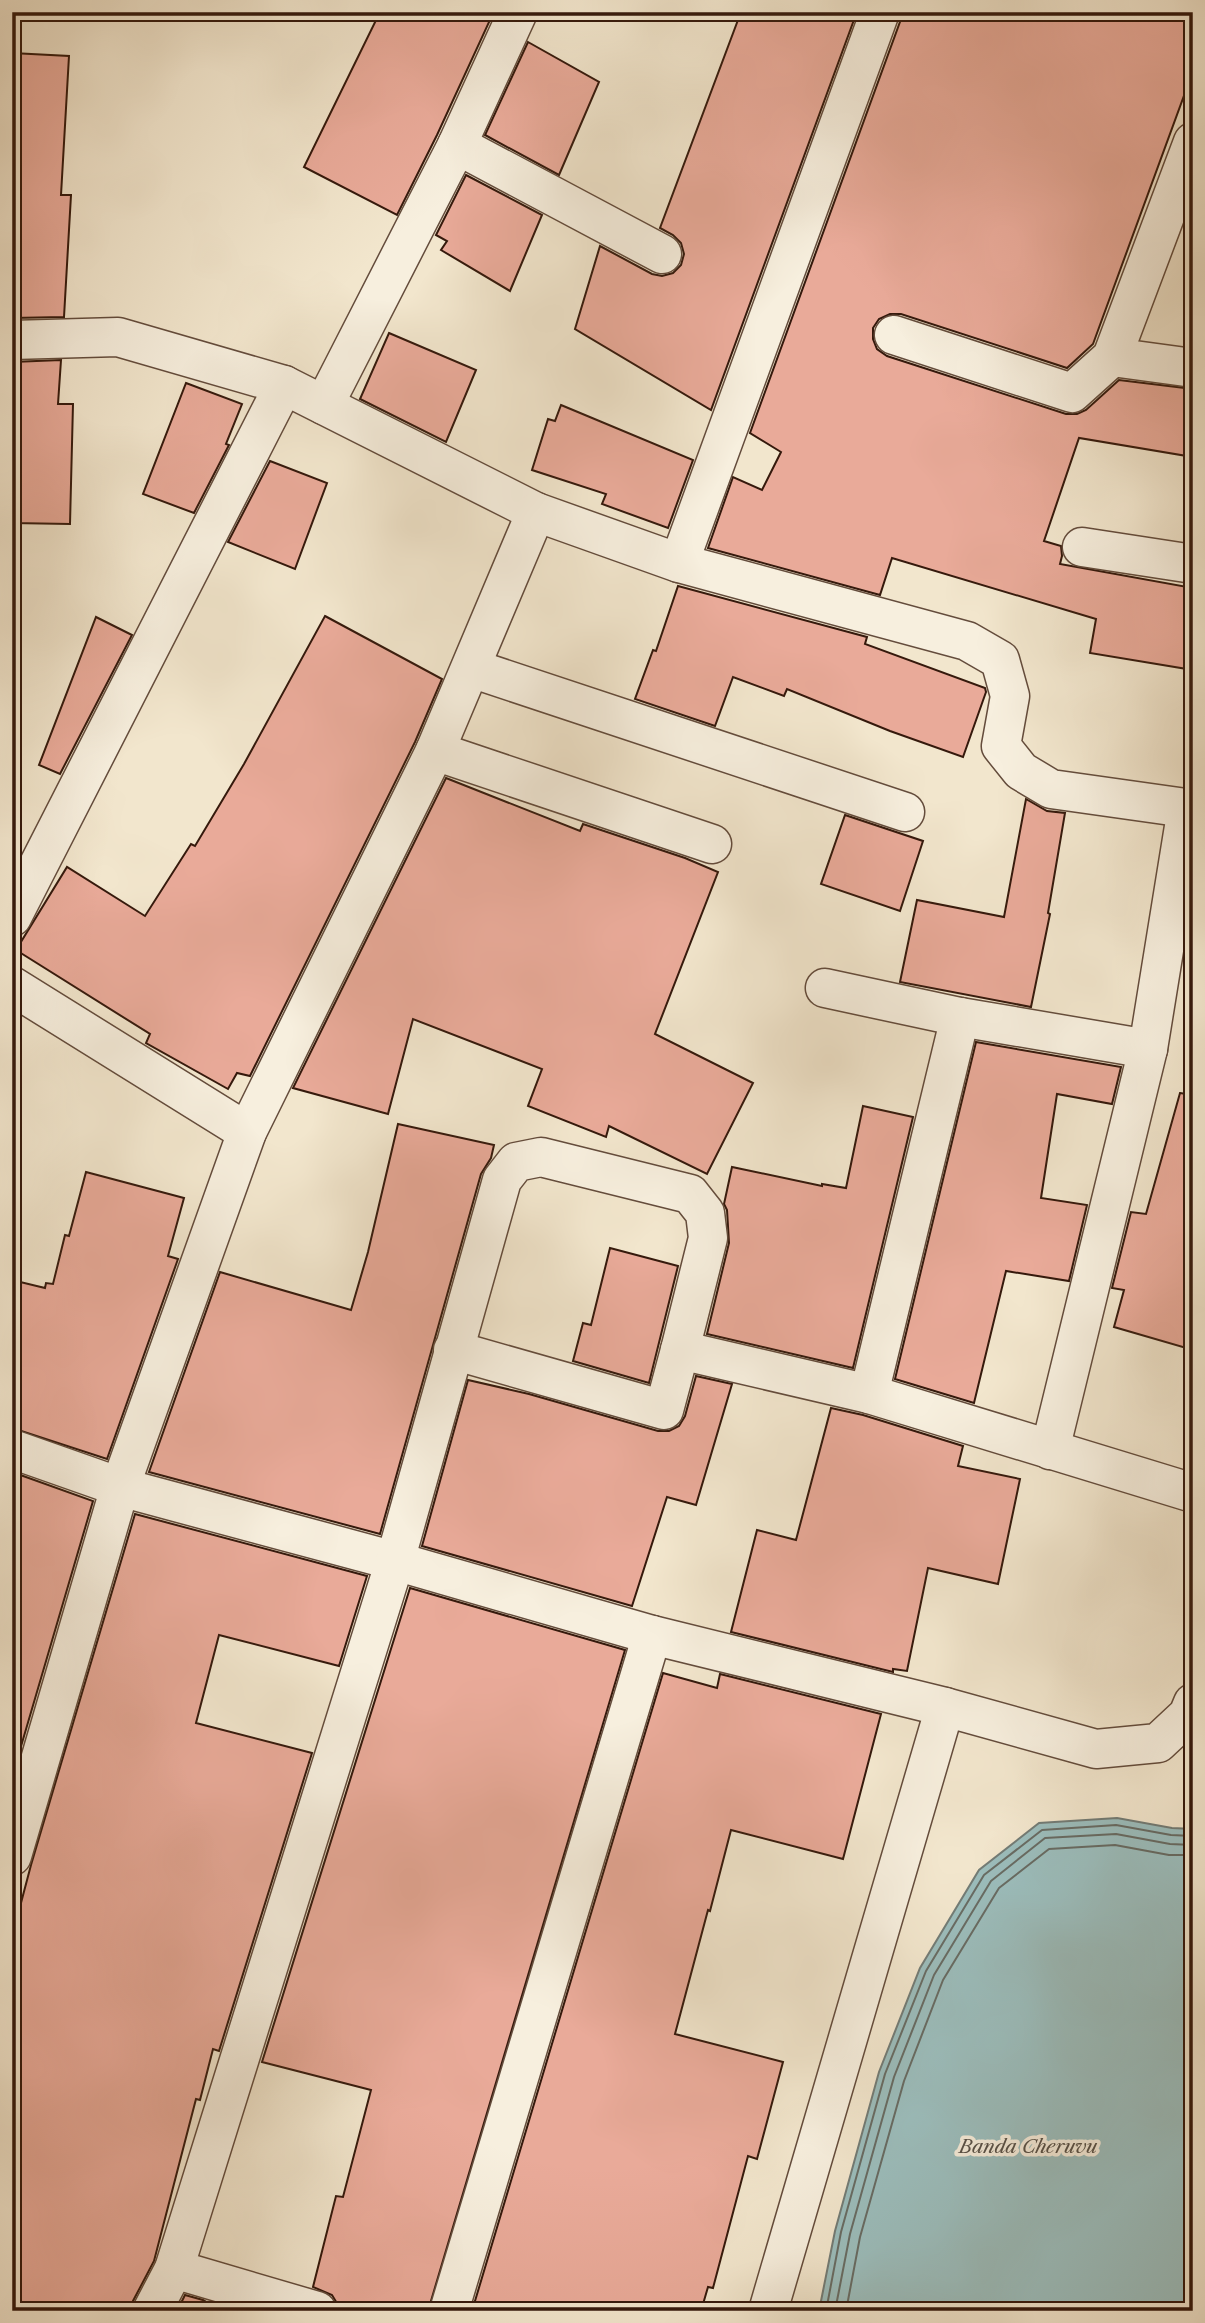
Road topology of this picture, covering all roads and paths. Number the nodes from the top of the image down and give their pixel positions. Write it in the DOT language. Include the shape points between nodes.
graph roads {
  1 [pos="517,12"];
  2 [pos="880,12"];
  3 [pos="1193,142"];
  4 [pos="457,145"];
  5 [pos="662,254"];
  6 [pos="894,335"];
  7 [pos="12,340"];
  8 [pos="1112,358"];
  9 [pos="1193,368"];
  10 [pos="284,385"];
  11 [pos="324,405"];
  12 [pos="536,512"];
  13 [pos="1082,547"];
  14 [pos="679,563"];
  15 [pos="1193,564"];
  16 [pos="471,668"];
  17 [pos="435,751"];
  18 [pos="1190,808"];
  19 [pos="905,812"];
  20 [pos="712,844"];
  21 [pos="12,917"];
  22 [pos="12,986"];
  23 [pos="825,988"];
  24 [pos="960,1017"];
  25 [pos="1148,1049"];
  26 [pos="247,1132"];
  27 [pos="453,1350"];
  28 [pos="680,1350"];
  29 [pos="869,1394"];
  30 [pos="12,1449"];
  31 [pos="1050,1450"];
  32 [pos="120,1487"];
  33 [pos="1193,1493"];
  34 [pos="395,1561"];
  35 [pos="652,1635"];
  36 [pos="1193,1703"];
  37 [pos="945,1707"];
  38 [pos="12,1856"];
  39 [pos="174,2269"];
  40 [pos="152,2311"];
  41 [pos="317,2311"];
  42 [pos="449,2311"];
  43 [pos="768,2311"];
  1 -- 4 [label="street"];
  2 -- 14 [label="street"];
  3 -- 8 [label="street"];
  4 -- 5 [label="street"];
  4 -- 11 [label="street"];
  6 -- 8 [label="street" via="1072,393"];
  7 -- 10 [label="street" via="118,337"];
  8 -- 9 [label="street"];
  10 -- 11 [label="street"];
  10 -- 21 [label="street"];
  11 -- 12 [label="street"];
  12 -- 14 [label="street"];
  12 -- 16 [label="street"];
  13 -- 15 [label="street"];
  14 -- 18 [label="street" via="967,640 1000,660 1010,696 1001,746 1020,771 1051,789"];
  16 -- 17 [label="street"];
  16 -- 19 [label="street"];
  17 -- 20 [label="street"];
  17 -- 26 [label="street"];
  18 -- 25 [label="street"];
  22 -- 26 [label="street"];
  23 -- 24 [label="street"];
  24 -- 25 [label="street"];
  24 -- 29 [label="street"];
  25 -- 31 [label="street"];
  26 -- 32 [label="street"];
  27 -- 28 [label="street" via="664,1410"];
  27 -- 28 [label="street" via="502,1180 516,1163 541,1157 690,1194 705,1213 708,1238"];
  27 -- 34 [label="street"];
  28 -- 29 [label="street"];
  29 -- 31 [label="street"];
  30 -- 32 [label="street"];
  31 -- 33 [label="street"];
  32 -- 34 [label="street"];
  32 -- 38 [label="street"];
  34 -- 35 [label="street"];
  34 -- 39 [label="street"];
  35 -- 37 [label="street"];
  35 -- 42 [label="street"];
  36 -- 37 [label="street" via="1188,1715 1158,1743 1096,1749"];
  37 -- 43 [label="street"];
  39 -- 40 [label="street"];
  39 -- 41 [label="street"];
}
